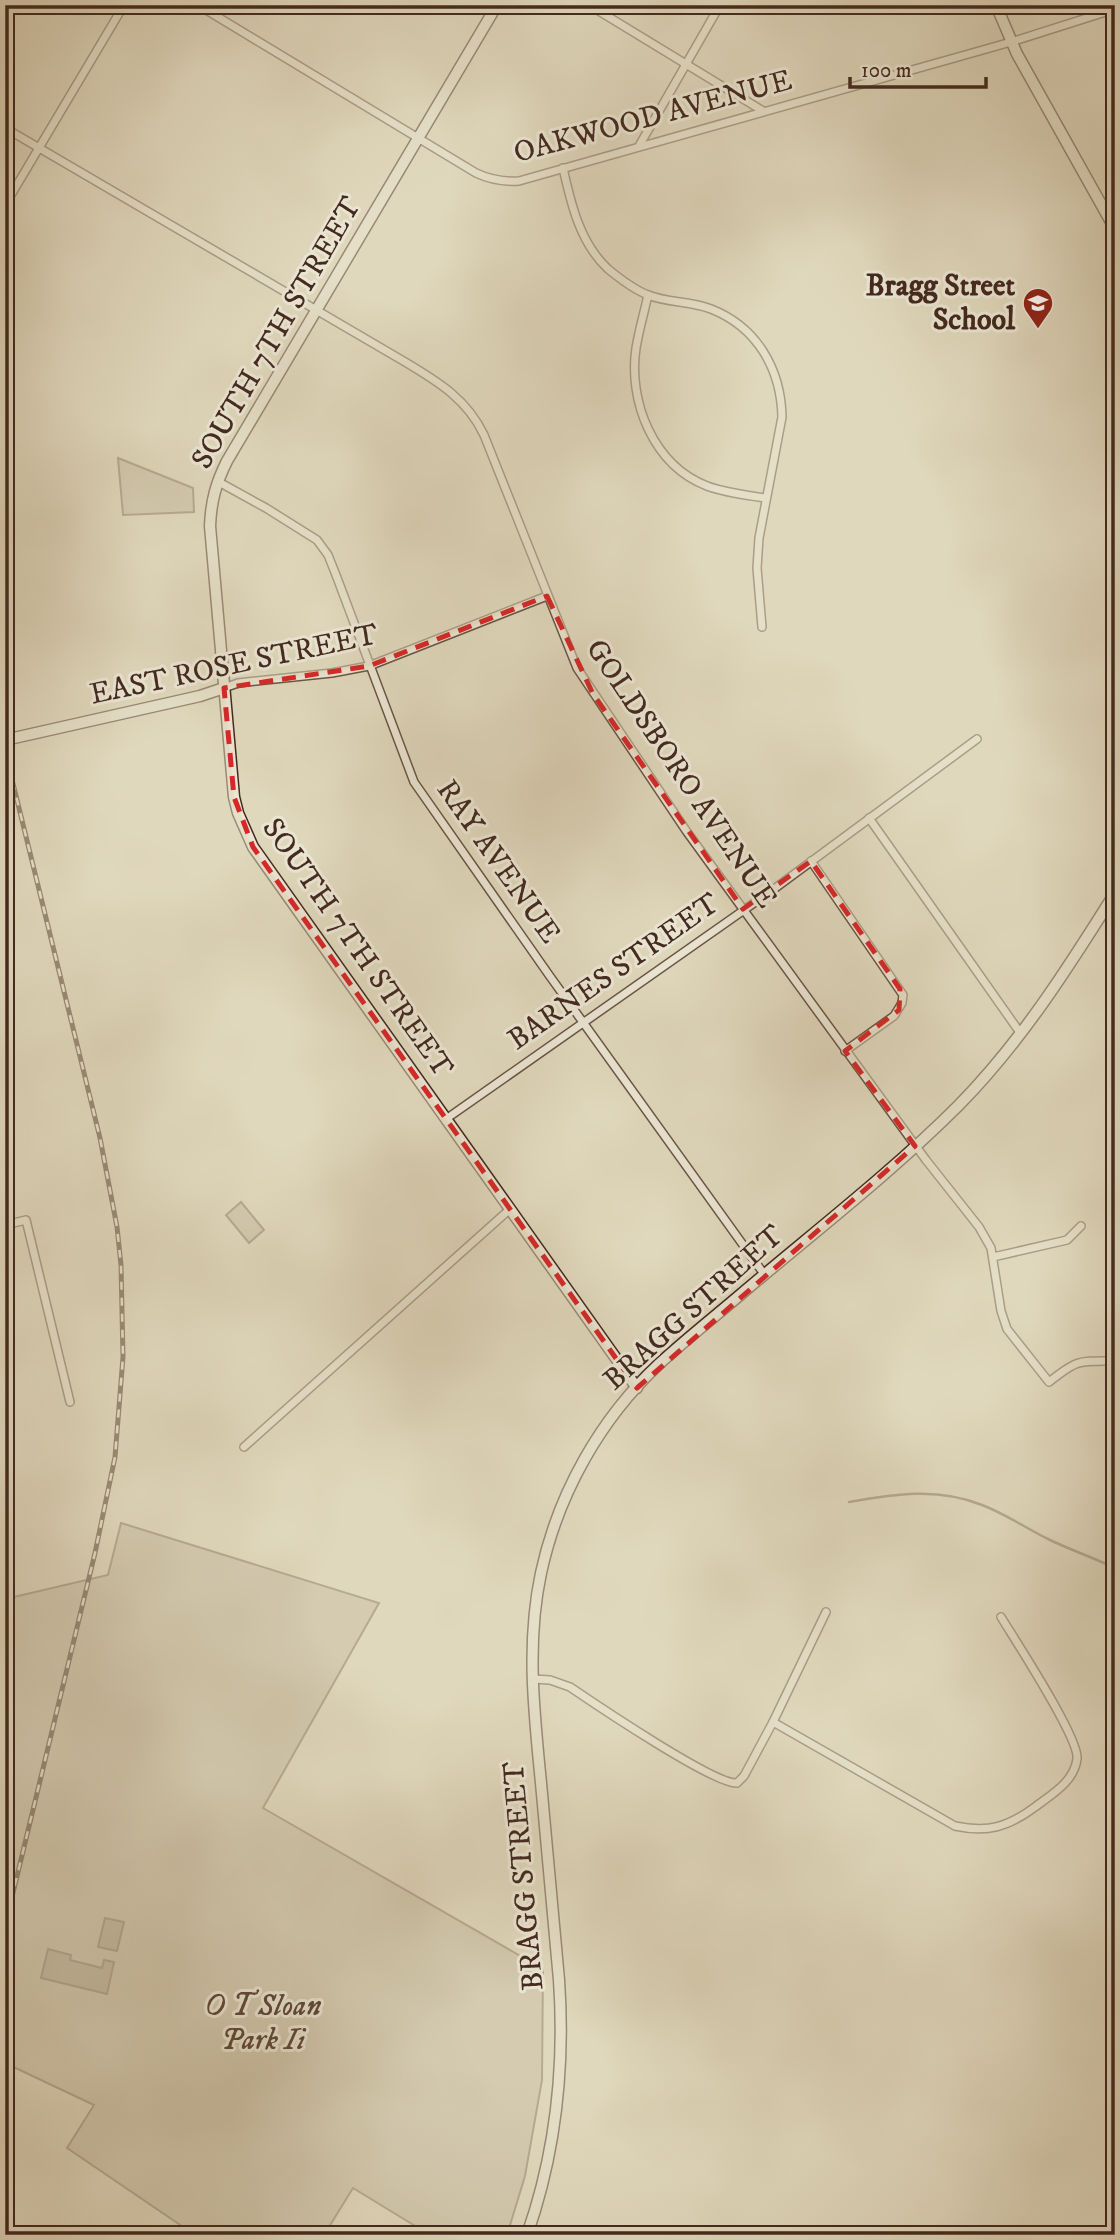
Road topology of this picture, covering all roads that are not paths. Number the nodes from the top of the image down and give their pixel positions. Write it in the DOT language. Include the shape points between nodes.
graph roads {
  1 [pos="124,5"];
  2 [pos="198,5"];
  3 [pos="497,5"];
  4 [pos="589,5"];
  5 [pos="720,5"];
  6 [pos="996,5"];
  7 [pos="1115,9"];
  8 [pos="1011,42"];
  9 [pos="687,64"];
  10 [pos="763,111"];
  11 [pos="5,128"];
  12 [pos="418,138"];
  13 [pos="639,147"];
  14 [pos="38,148"];
  15 [pos="563,168"];
  16 [pos="5,205"];
  17 [pos="1115,229"];
  18 [pos="648,295"];
  19 [pos="316,310"];
  20 [pos="217,481"];
  21 [pos="765,498"];
  22 [pos="547,596"];
  23 [pos="762,627"];
  24 [pos="369,666"];
  25 [pos="224,688"];
  26 [pos="5,725"];
  27 [pos="977,739"];
  28 [pos="7,740"];
  29 [pos="869,818"];
  30 [pos="811,861"];
  31 [pos="1115,893"];
  32 [pos="743,909"];
  33 [pos="584,1021"];
  34 [pos="1021,1034"];
  35 [pos="845,1051"];
  36 [pos="446,1119"];
  37 [pos="915,1146"];
  38 [pos="510,1209"];
  39 [pos="5,1225"];
  40 [pos="1081,1226"];
  41 [pos="993,1257"];
  42 [pos="764,1274"];
  43 [pos="1115,1361"];
  44 [pos="636,1388"];
  45 [pos="70,1402"];
  46 [pos="244,1447"];
  47 [pos="826,1612"];
  48 [pos="1002,1617"];
  49 [pos="531,1679"];
  50 [pos="773,1721"];
  51 [pos="527,2235"];
  1 -- 14 [label="street"];
  2 -- 12 [label="street, OAKWOOD AVENUE"];
  3 -- 12 [label="street, SOUTH 7TH STREET"];
  4 -- 9 [label="street"];
  5 -- 9 [label="street"];
  6 -- 8 [label="street"];
  7 -- 8 [label="street, OAKWOOD AVENUE"];
  8 -- 10 [label="street, OAKWOOD AVENUE"];
  8 -- 17 [label="street"];
  9 -- 10 [label="street"];
  9 -- 13 [label="street"];
  10 -- 13 [label="street, OAKWOOD AVENUE"];
  11 -- 14 [label="street, GOLDSBORO AVENUE"];
  12 -- 15 [label="street, OAKWOOD AVENUE" via="492,180 519,181"];
  12 -- 19 [label="street, SOUTH 7TH STREET"];
  13 -- 15 [label="street, OAKWOOD AVENUE"];
  14 -- 16 [label="street"];
  14 -- 19 [label="street, GOLDSBORO AVENUE"];
  15 -- 18 [label="street" via="580,228 593,251 608,268"];
  18 -- 21 [label="street" via="635,374 637,398 654,439 669,458 705,485"];
  18 -- 21 [label="street" via="710,308 744,328 767,355 782,397 782,417"];
  19 -- 20 [label="street, SOUTH 7TH STREET"];
  19 -- 22 [label="street, GOLDSBORO AVENUE" via="440,383 470,410 489,446"];
  20 -- 24 [label="street, RAY AVENUE" via="323,546"];
  20 -- 25 [label="street, SOUTH 7TH STREET" via="210,526"];
  21 -- 23 [label="street" via="757,568"];
  22 -- 24 [label="street, EAST ROSE STREET"];
  22 -- 32 [label="street, GOLDSBORO AVENUE" via="593,694"];
  24 -- 25 [label="street, EAST ROSE STREET"];
  24 -- 33 [label="street, RAY AVENUE" via="414,782"];
  25 -- 28 [label="street, EAST ROSE STREET"];
  25 -- 36 [label="street, SOUTH 7TH STREET" via="234,797 245,833"];
  26 -- 28 [label="street"];
  27 -- 29 [label="street, BARNES STREET"];
  29 -- 30 [label="street, BARNES STREET"];
  29 -- 34 [label="street"];
  30 -- 32 [label="street, BARNES STREET"];
  30 -- 35 [label="street" via="903,995 894,1016"];
  31 -- 34 [label="street, BRAGG STREET"];
  32 -- 33 [label="street, BARNES STREET"];
  32 -- 35 [label="street, GOLDSBORO AVENUE"];
  33 -- 36 [label="street, BARNES STREET"];
  33 -- 42 [label="street, RAY AVENUE"];
  34 -- 37 [label="street, BRAGG STREET" via="958,1106"];
  35 -- 37 [label="street, GOLDSBORO AVENUE"];
  36 -- 38 [label="street, SOUTH 7TH STREET"];
  37 -- 41 [label="street, GOLDSBORO AVENUE" via="979,1227"];
  37 -- 42 [label="street, BRAGG STREET"];
  38 -- 44 [label="street, SOUTH 7TH STREET"];
  38 -- 46 [label="street"];
  39 -- 45 [label="street" via="26,1220"];
  40 -- 41 [label="street" via="1067,1240"];
  41 -- 43 [label="street, GOLDSBORO AVENUE" via="1007,1329 1049,1382 1071,1364"];
  42 -- 44 [label="street, BRAGG STREET"];
  44 -- 49 [label="street, BRAGG STREET" via="593,1444 561,1507 541,1574"];
  47 -- 50 [label="street"];
  48 -- 50 [label="street" via="1065,1723 1078,1757 1060,1788 1023,1816 977,1830 955,1826"];
  49 -- 50 [label="street" via="570,1687 724,1782 737,1783 744,1776"];
  49 -- 51 [label="street, BRAGG STREET" via="562,2022 552,2146"];
}
